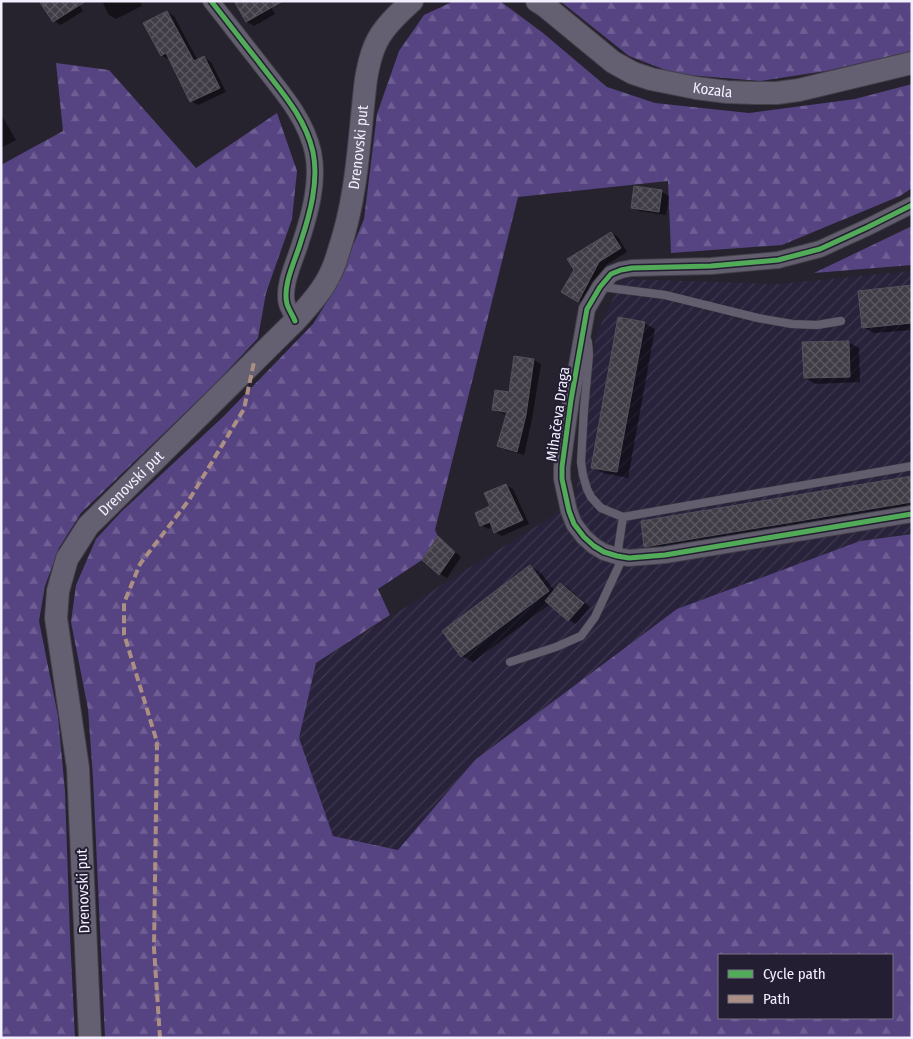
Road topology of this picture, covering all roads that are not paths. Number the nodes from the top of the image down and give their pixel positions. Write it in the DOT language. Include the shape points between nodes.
graph roads {
  1 [pos="211,1"];
  2 [pos="412,1"];
  3 [pos="544,4"];
  4 [pos="912,63"];
  5 [pos="912,205"];
  6 [pos="600,287"];
  7 [pos="295,321"];
  8 [pos="841,321"];
  9 [pos="583,331"];
  10 [pos="912,466"];
  11 [pos="912,514"];
  12 [pos="622,517"];
  13 [pos="620,557"];
  14 [pos="510,662"];
  15 [pos="90,1038"];
  1 -- 7 [label="street" via="294,109 313,153 313,193 286,294"];
  2 -- 7 [label="main road, Drenovski put" via="382,31 373,50 366,79 357,170 347,224 334,267 317,296"];
  3 -- 4 [label="main road, Kozala" via="613,62 632,73 696,88 755,93 799,90"];
  5 -- 6 [label="street, Mihačeva Draga" via="820,249 778,260 632,268 611,274"];
  6 -- 8 [label="lane" via="665,295 792,324 817,325"];
  6 -- 9 [label="street, Mihačeva Draga" via="587,309"];
  7 -- 15 [label="main road, Drenovski put" via="88,526 67,559 58,591 56,618 78,768"];
  9 -- 12 [label="lane" via="589,348 581,462 583,475 587,489 601,508"];
  9 -- 13 [label="street, Mihačeva Draga" via="562,480 574,524 594,546"];
  10 -- 12 [label="lane"];
  11 -- 13 [label="street, Mihačeva Draga" via="665,555"];
  12 -- 13 [label="lane"];
  13 -- 14 [label="lane" via="595,617 581,636"];
}
